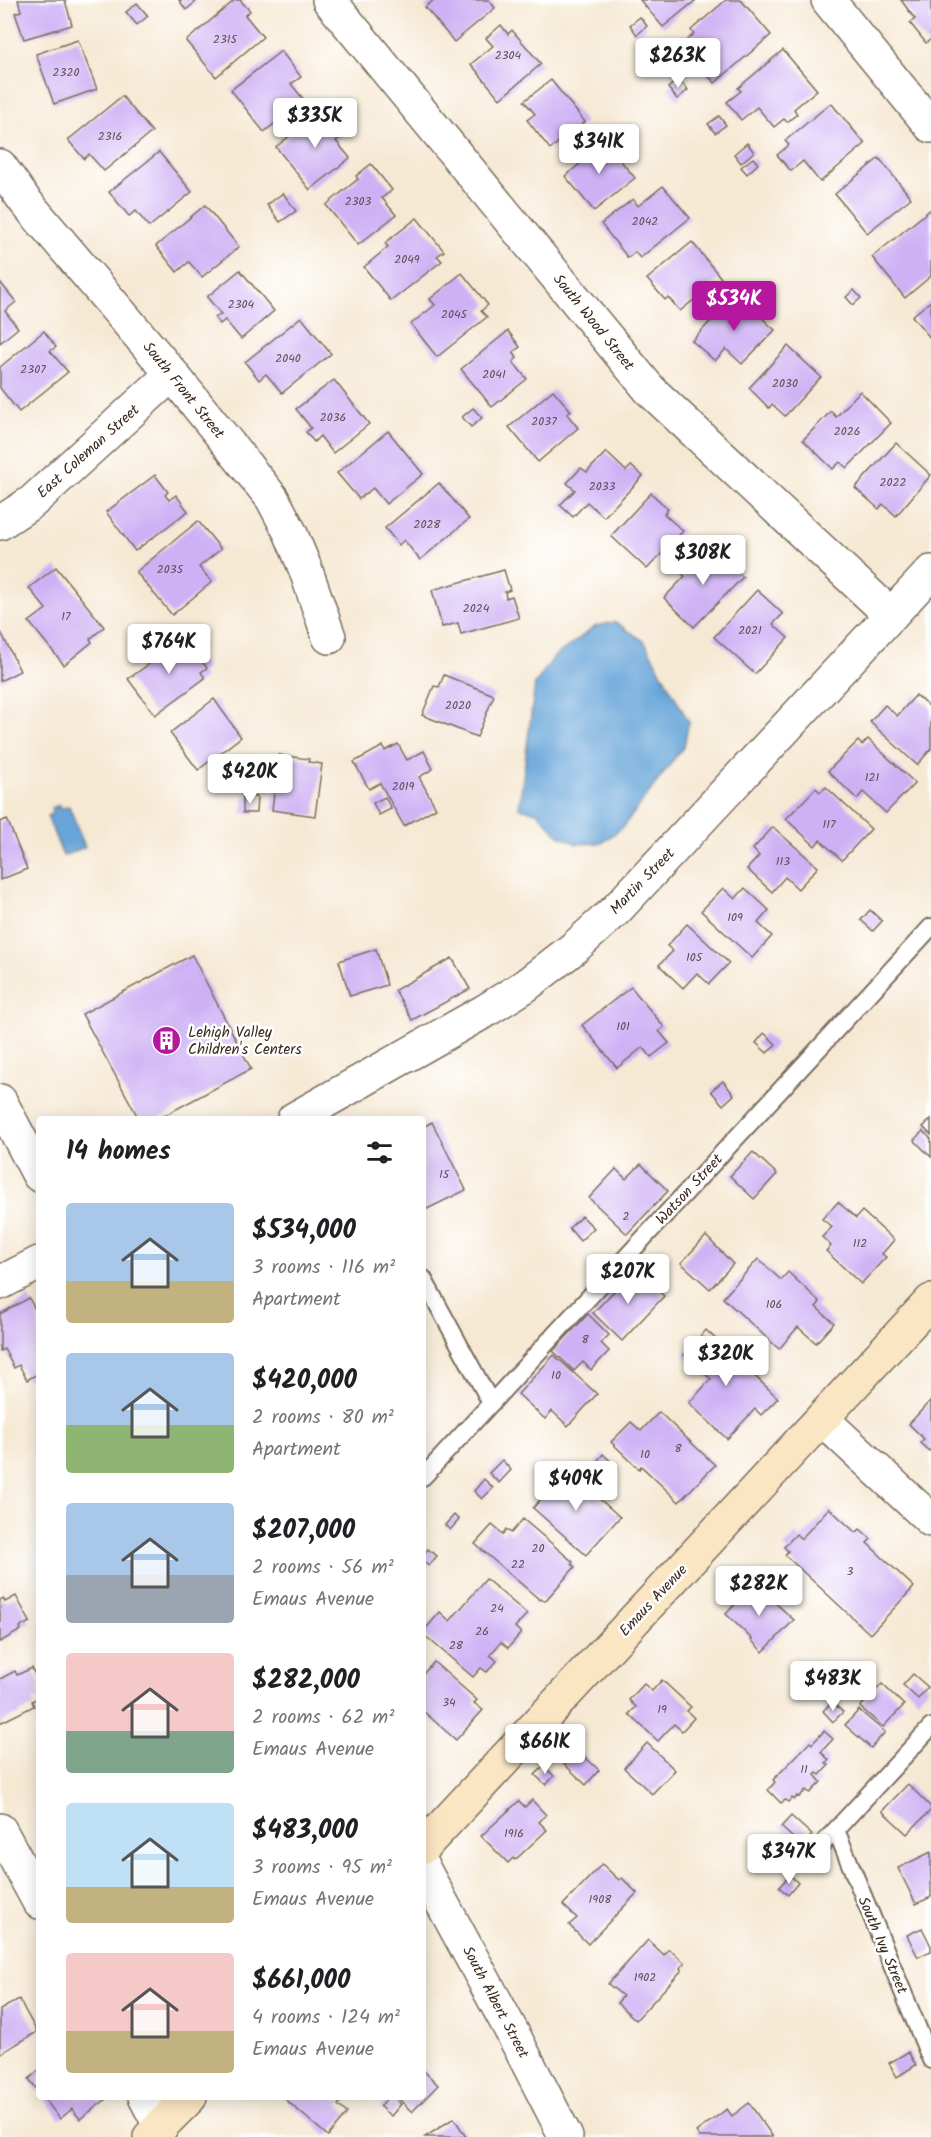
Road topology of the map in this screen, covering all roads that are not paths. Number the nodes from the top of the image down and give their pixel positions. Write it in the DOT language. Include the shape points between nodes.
graph roads {
  1 [pos="329,0"];
  2 [pos="828,0"];
  3 [pos="931,126"];
  4 [pos="0,166"];
  5 [pos="172,374"];
  6 [pos="0,523"];
  7 [pos="931,572"];
  8 [pos="891,615"];
  9 [pos="329,637"];
  10 [pos="931,927"];
  11 [pos="0,1101"];
  12 [pos="331,1110"];
  13 [pos="306,1116"];
  14 [pos="36,1169"];
  15 [pos="36,1265"];
  16 [pos="0,1283"];
  17 [pos="426,1284"];
  18 [pos="931,1301"];
  19 [pos="491,1403"];
  20 [pos="822,1419"];
  21 [pos="426,1475"];
  22 [pos="931,1520"];
  23 [pos="931,1727"];
  24 [pos="0,1830"];
  25 [pos="836,1830"];
  26 [pos="426,1844"];
  27 [pos="817,1850"];
  28 [pos="426,1874"];
  29 [pos="36,1896"];
  30 [pos="931,2060"];
  31 [pos="146,2100"];
  32 [pos="187,2100"];
  33 [pos="156,2132"];
  34 [pos="566,2137"];
  1 -- 8 [label="street, South Wood Street" via="650,390"];
  2 -- 3 [label="street"];
  4 -- 5 [label="street, South Front Street" via="25,201"];
  5 -- 6 [label="street, East Coleman Street" via="32,502"];
  5 -- 9 [label="street, South Front Street" via="272,498 305,568"];
  7 -- 8 [label="street, Martin Street"];
  8 -- 12 [label="street, Martin Street" via="616,910 574,948 525,986"];
  10 -- 19 [label="lane, Watson Street"];
  11 -- 14 [label="street"];
  12 -- 13 [label="street, Martin Street"];
  15 -- 16 [label="street"];
  17 -- 19 [label="lane"];
  18 -- 20 [label="main road, Emaus Avenue"];
  19 -- 21 [label="lane, Watson Street"];
  20 -- 22 [label="street"];
  20 -- 26 [label="main road, Emaus Avenue"];
  23 -- 25 [label="lane"];
  24 -- 29 [label="street"];
  25 -- 27 [label="lane"];
  25 -- 30 [label="lane, South Ivy Street"];
  28 -- 34 [label="street, South Albert Street"];
  31 -- 33 [label="street"];
  32 -- 33 [label="main road"];
}
